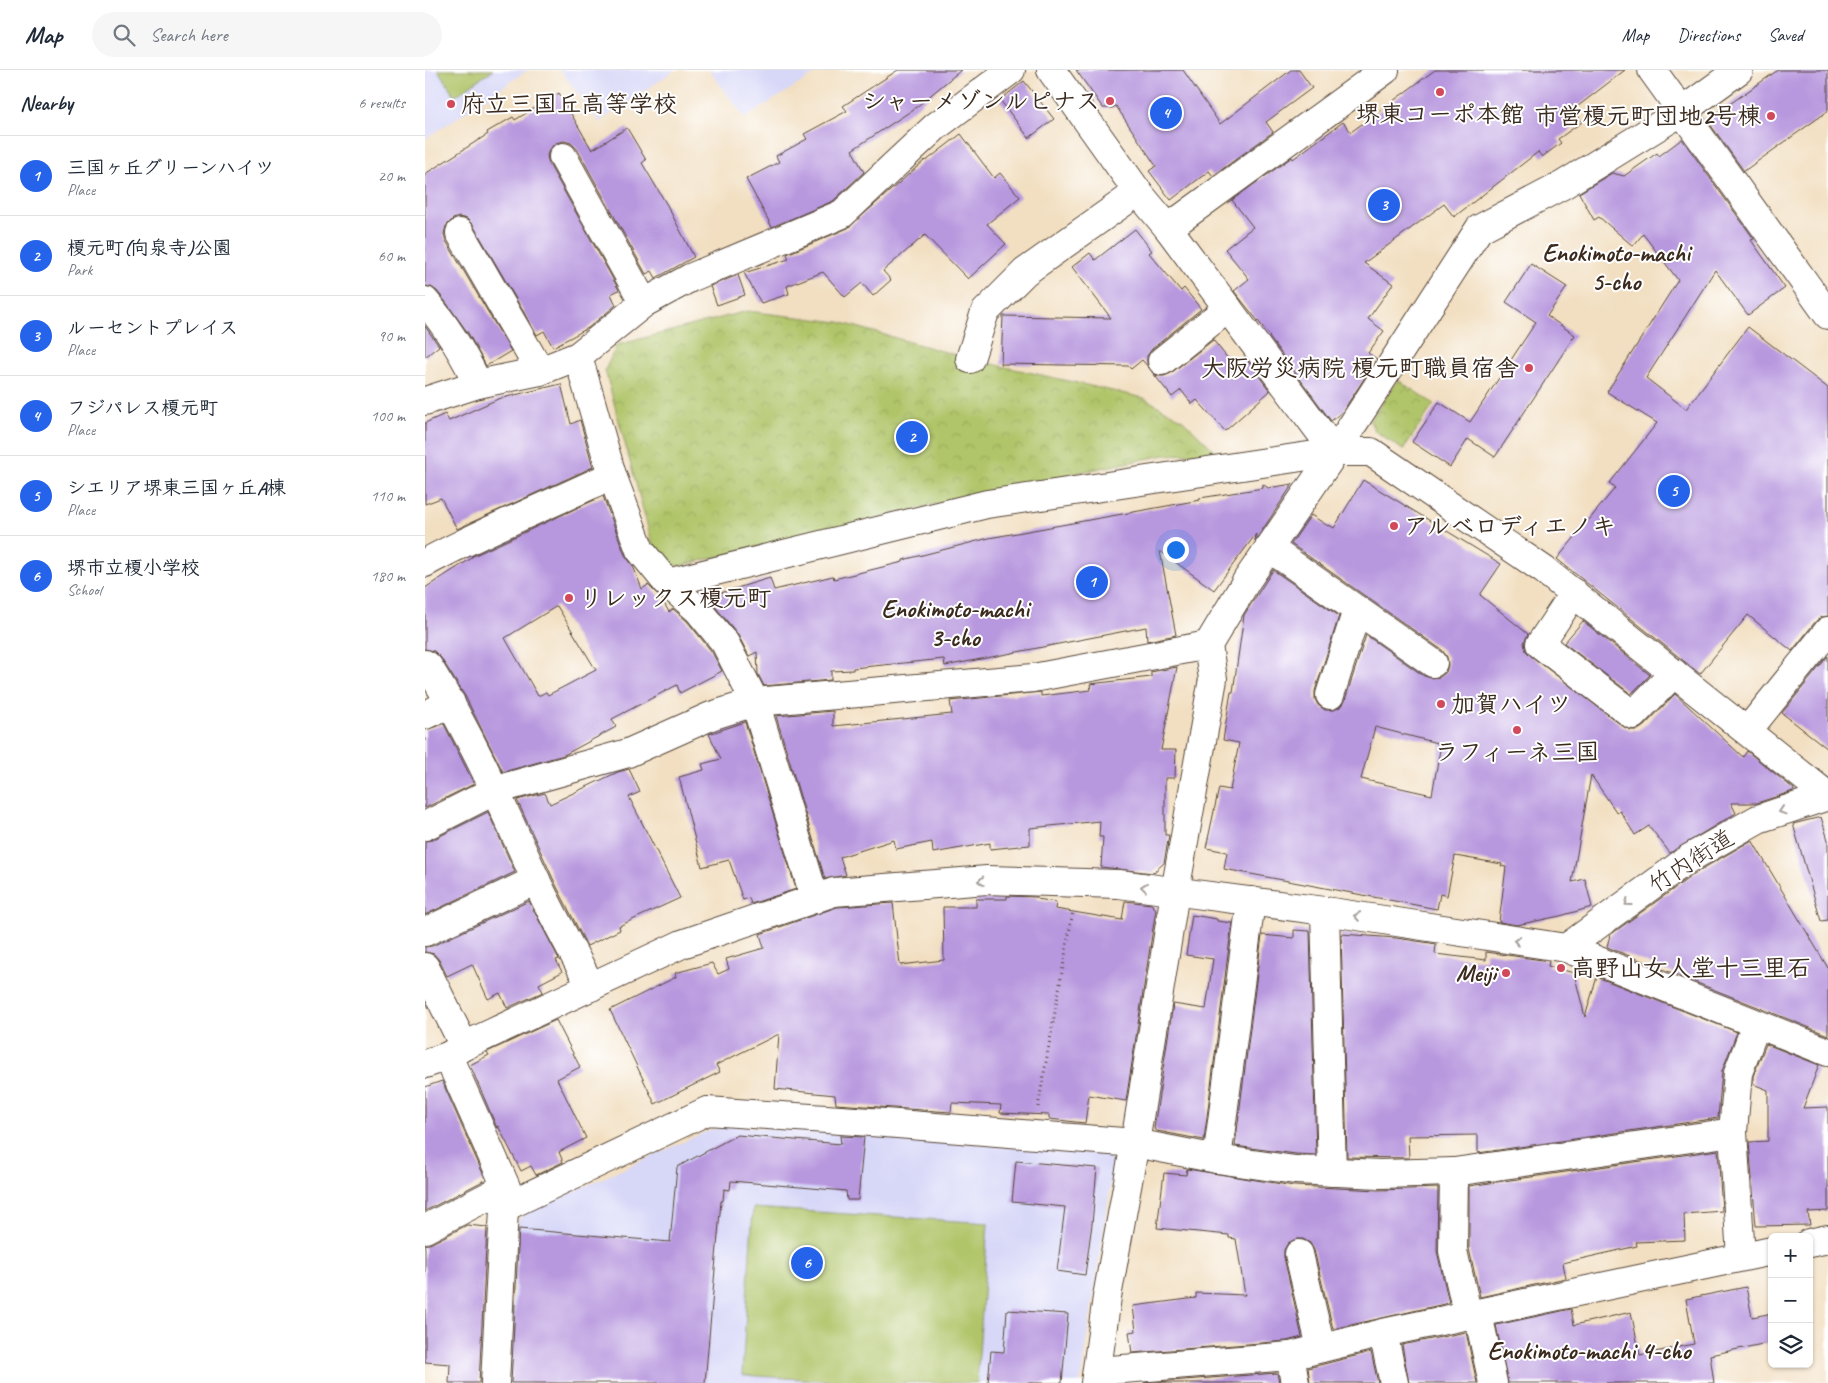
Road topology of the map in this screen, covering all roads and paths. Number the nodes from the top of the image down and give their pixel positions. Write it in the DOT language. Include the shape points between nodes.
graph roads {
  1 [pos="1011,70"];
  2 [pos="1051,70"];
  3 [pos="1385,70"];
  4 [pos="1652,70"];
  5 [pos="1739,70"];
  6 [pos="1681,112"];
  7 [pos="563,157"];
  8 [pos="1138,192"];
  9 [pos="1168,228"];
  10 [pos="460,233"];
  11 [pos="425,301"];
  12 [pos="644,303"];
  13 [pos="1228,308"];
  14 [pos="1828,315"];
  15 [pos="578,356"];
  16 [pos="970,358"];
  17 [pos="1161,361"];
  18 [pos="540,371"];
  19 [pos="478,384"];
  20 [pos="425,401"];
  21 [pos="1335,452"];
  22 [pos="612,475"];
  23 [pos="1269,548"];
  24 [pos="425,563"];
  25 [pos="667,583"];
  26 [pos="1575,593"];
  27 [pos="1357,610"];
  28 [pos="1828,631"];
  29 [pos="1208,645"];
  30 [pos="1433,663"];
  31 [pos="425,664"];
  32 [pos="1675,673"];
  33 [pos="1330,694"];
  34 [pos="755,702"];
  35 [pos="451,703"];
  36 [pos="425,715"];
  37 [pos="1747,730"];
  38 [pos="496,790"];
  39 [pos="1828,796"];
  40 [pos="425,826"];
  41 [pos="536,880"];
  42 [pos="1078,884"];
  43 [pos="1175,892"];
  44 [pos="815,899"];
  45 [pos="1251,901"];
  46 [pos="1325,911"];
  47 [pos="425,932"];
  48 [pos="1565,948"];
  49 [pos="425,967"];
  50 [pos="591,987"];
  51 [pos="1756,1025"];
  52 [pos="1828,1052"];
  53 [pos="446,1055"];
  54 [pos="1733,1132"];
  55 [pos="1033,1134"];
  56 [pos="1135,1143"];
  57 [pos="1217,1159"];
  58 [pos="1332,1172"];
  59 [pos="1454,1172"];
  60 [pos="505,1197"];
  61 [pos="425,1229"];
  62 [pos="1828,1239"];
  63 [pos="1813,1242"];
  64 [pos="1768,1252"];
  65 [pos="1299,1254"];
  66 [pos="1741,1257"];
  67 [pos="1473,1315"];
  68 [pos="1383,1333"];
  69 [pos="1321,1348"];
  70 [pos="1290,1356"];
  71 [pos="1191,1373"];
  72 [pos="1096,1377"];
  73 [pos="495,1383"];
  74 [pos="1295,1383"];
  75 [pos="1395,1383"];
  76 [pos="1493,1383"];
  1 -- 12 [label="street" via="935,128 842,214 690,278"];
  2 -- 8 [label="street"];
  3 -- 9 [label="street"];
  4 -- 6 [label="street"];
  5 -- 6 [label="street"];
  6 -- 14 [label="street"];
  6 -- 21 [label="street" via="1563,185 1479,229"];
  7 -- 12 [label="street"];
  8 -- 9 [label="street"];
  8 -- 16 [label="street" via="1025,272 985,312"];
  9 -- 13 [label="street"];
  10 -- 18 [label="street"];
  11 -- 19 [label="street" via="466,359"];
  12 -- 15 [label="street"];
  13 -- 17 [label="street"];
  13 -- 21 [label="street"];
  15 -- 18 [label="street"];
  15 -- 22 [label="street"];
  18 -- 19 [label="street"];
  19 -- 20 [label="street"];
  21 -- 23 [label="street"];
  21 -- 25 [label="street" via="987,504"];
  21 -- 26 [label="street" via="1371,452"];
  22 -- 24 [label="street" via="461,543"];
  22 -- 25 [label="street" via="640,550"];
  23 -- 27 [label="street"];
  23 -- 29 [label="street"];
  25 -- 34 [label="street" via="699,610 725,643"];
  26 -- 32 [label="street"];
  26 -- 32 [label="street" via="1540,644 1633,715"];
  27 -- 30 [label="street"];
  27 -- 33 [label="street"];
  28 -- 37 [label="street"];
  29 -- 34 [label="street" via="1033,678"];
  29 -- 43 [label="street" via="1213,679"];
  31 -- 35 [label="street"];
  32 -- 37 [label="street"];
  34 -- 38 [label="street" via="711,716 628,753"];
  34 -- 44 [label="street"];
  35 -- 36 [label="street"];
  35 -- 38 [label="street"];
  37 -- 39 [label="street"];
  38 -- 40 [label="street"];
  38 -- 41 [label="street"];
  39 -- 48 [label="street, 竹内街道, one-way" via="1758,819 1703,850"];
  41 -- 47 [label="street"];
  41 -- 50 [label="street"];
  43 -- 42 [label="street, one-way" via="1119,884"];
  42 -- 44 [label="street, one-way" via="987,880 834,892"];
  42 -- 55 [label="path"];
  43 -- 45 [label="street"];
  43 -- 56 [label="street"];
  44 -- 50 [label="street" via="682,944"];
  45 -- 46 [label="street"];
  45 -- 57 [label="street"];
  48 -- 46 [label="street, one-way"];
  46 -- 58 [label="street"];
  48 -- 51 [label="street"];
  49 -- 53 [label="street"];
  50 -- 53 [label="street"];
  51 -- 52 [label="street"];
  51 -- 54 [label="street" via="1738,1073"];
  53 -- 60 [label="street"];
  54 -- 59 [label="street"];
  54 -- 66 [label="street"];
  55 -- 56 [label="street"];
  55 -- 60 [label="street" via="707,1111"];
  56 -- 57 [label="street"];
  56 -- 72 [label="street"];
  57 -- 58 [label="street"];
  58 -- 59 [label="street"];
  59 -- 67 [label="street" via="1453,1251"];
  60 -- 61 [label="street"];
  60 -- 73 [label="street"];
  62 -- 63 [label="street"];
  64 -- 66 [label="street"];
  65 -- 69 [label="street"];
  66 -- 67 [label="street"];
  67 -- 68 [label="street"];
  67 -- 76 [label="street"];
  68 -- 69 [label="street"];
  68 -- 75 [label="street"];
  69 -- 70 [label="street"];
  70 -- 71 [label="street"];
  70 -- 74 [label="street"];
  71 -- 72 [label="street"];
}
